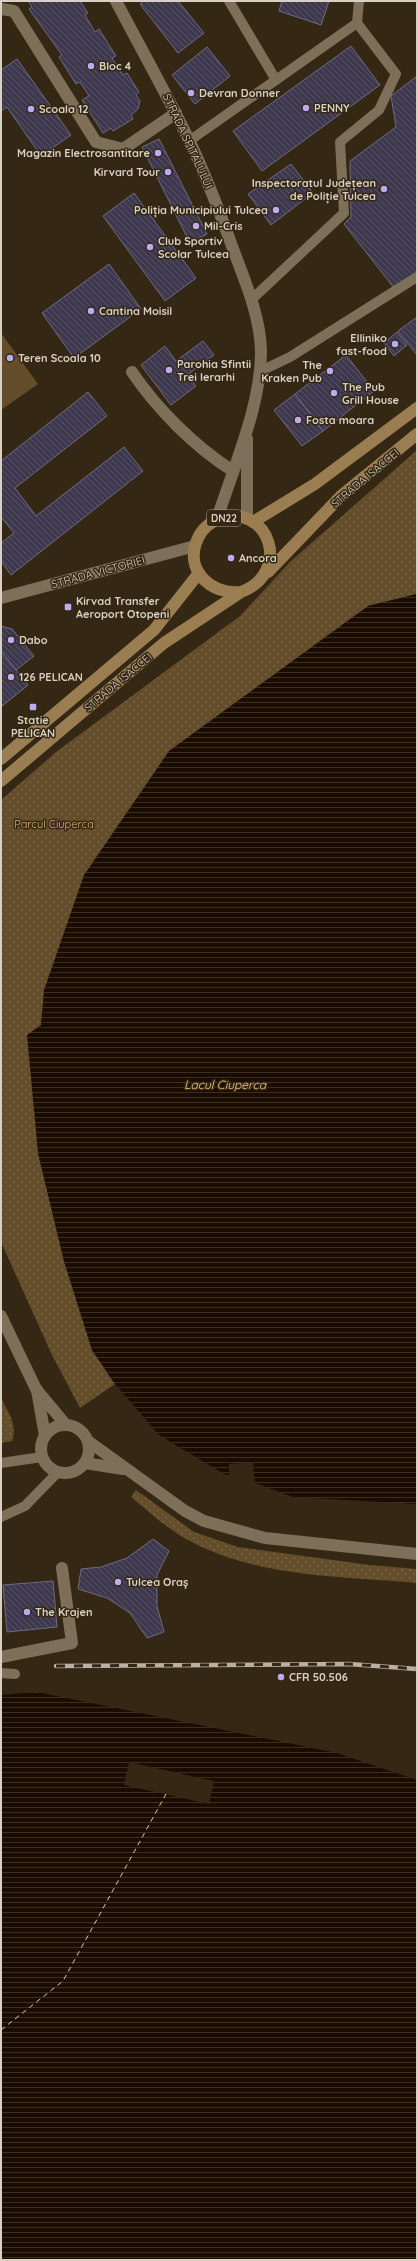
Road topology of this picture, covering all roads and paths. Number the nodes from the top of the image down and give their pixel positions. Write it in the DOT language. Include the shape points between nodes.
graph roads {
  1 [pos="116,1"];
  2 [pos="229,1"];
  3 [pos="359,1"];
  4 [pos="1,9"];
  5 [pos="357,22"];
  6 [pos="276,80"];
  7 [pos="176,113"];
  8 [pos="189,141"];
  9 [pos="417,277"];
  10 [pos="251,300"];
  11 [pos="132,372"];
  12 [pos="259,372"];
  13 [pos="417,408"];
  14 [pos="247,428"];
  15 [pos="417,434"];
  16 [pos="233,471"];
  17 [pos="217,519"];
  18 [pos="250,520"];
  19 [pos="195,546"];
  20 [pos="199,573"];
  21 [pos="265,575"];
  22 [pos="242,592"];
  23 [pos="1,598"];
  24 [pos="1,760"];
  25 [pos="1,781"];
  26 [pos="1,1316"];
  27 [pos="36,1389"];
  28 [pos="66,1425"];
  29 [pos="45,1436"];
  30 [pos="88,1441"];
  31 [pos="42,1457"];
  32 [pos="84,1463"];
  33 [pos="1,1464"];
  34 [pos="127,1469"];
  35 [pos="58,1472"];
  36 [pos="2,1518"];
  37 [pos="417,1554"];
  38 [pos="62,1568"];
  39 [pos="1,1657"];
  40 [pos="1,1672"];
  41 [pos="15,1674"];
  1 -- 7 [label="street, STRADA SPITALULUI"];
  2 -- 6 [label="lane"];
  3 -- 5 [label="lane"];
  4 -- 7 [label="street" via="14,11 96,142 123,149"];
  5 -- 6 [label="lane"];
  5 -- 10 [label="lane" via="396,74 379,110 340,142 344,213"];
  6 -- 8 [label="lane"];
  7 -- 8 [label="street, STRADA SPITALULUI"];
  8 -- 10 [label="street, STRADA SPITALULUI" via="214,198"];
  9 -- 12 [label="lane" via="290,357"];
  10 -- 12 [label="street, STRADA SPITALULUI" via="259,330"];
  11 -- 16 [label="street" via="147,394 200,447"];
  12 -- 14 [label="street, STRADA SPITALULUI"];
  13 -- 18 [label="main road, STRADA ISACCEI / DN22" via="315,484"];
  14 -- 16 [label="street, STRADA SPITALULUI"];
  14 -- 18 [label="street, STRADA SPITALULUI"];
  15 -- 21 [label="main road, STRADA ISACCEI" via="341,496"];
  16 -- 17 [label="street, STRADA SPITALULUI"];
  17 -- 18 [label="main road, DN22" via="227,517"];
  17 -- 19 [label="main road, DN22" via="203,530"];
  18 -- 21 [label="main road, DN22" via="262,530 268,540 270,564"];
  19 -- 20 [label="main road" via="194,555"];
  19 -- 23 [label="street, STRADA VICTORIEI"];
  20 -- 22 [label="main road" via="217,589"];
  20 -- 24 [label="main road, STRADA ISACCEI" via="154,630"];
  21 -- 22 [label="main road, STRADA ISACCEI" via="251,588"];
  22 -- 25 [label="main road, STRADA ISACCEI" via="164,643"];
  26 -- 27 [label="street"];
  27 -- 28 [label="street"];
  27 -- 29 [label="street"];
  28 -- 29 [label="street" via="51,1430"];
  28 -- 30 [label="street" via="80,1430"];
  29 -- 31 [label="street" via="42,1442"];
  30 -- 32 [label="street" via="88,1456"];
  30 -- 34 [label="street"];
  31 -- 33 [label="lane"];
  31 -- 35 [label="street" via="48,1466"];
  32 -- 34 [label="street"];
  32 -- 35 [label="street" via="70,1473"];
  34 -- 37 [label="street" via="185,1511 232,1531 265,1538"];
  35 -- 36 [label="lane" via="25,1506"];
  38 -- 39 [label="street" via="72,1643"];
  40 -- 41 [label="lane"];
}
